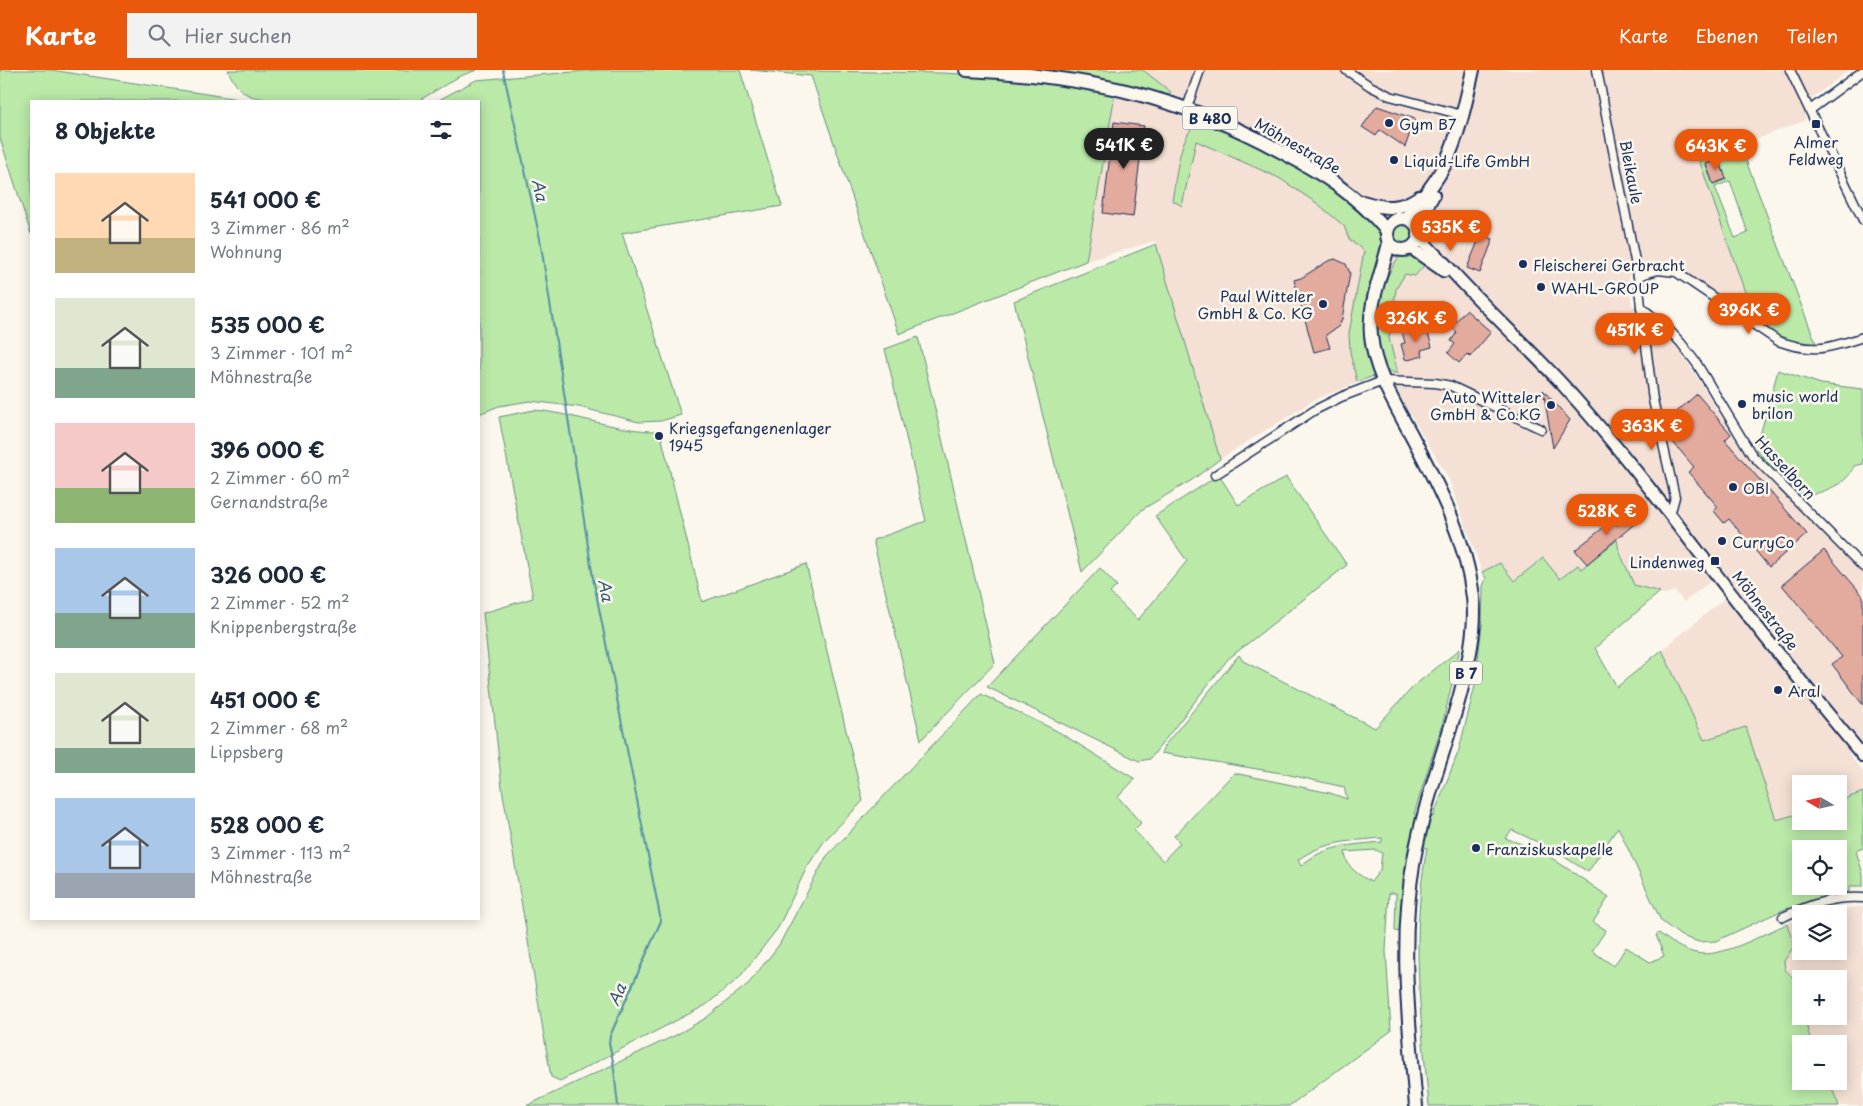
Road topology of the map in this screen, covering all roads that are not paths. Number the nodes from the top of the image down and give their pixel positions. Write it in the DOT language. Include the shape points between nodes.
graph roads {
  1 [pos="967,70"];
  2 [pos="1200,70"];
  3 [pos="1346,70"];
  4 [pos="1473,70"];
  5 [pos="1597,70"];
  6 [pos="1790,70"];
  7 [pos="1863,71"];
  8 [pos="1187,108"];
  9 [pos="1810,110"];
  10 [pos="1462,115"];
  11 [pos="1445,164"];
  12 [pos="1428,191"];
  13 [pos="1356,199"];
  14 [pos="1368,209"];
  15 [pos="1401,219"];
  16 [pos="1863,220"];
  17 [pos="1419,232"];
  18 [pos="1397,243"];
  19 [pos="1638,278"];
  20 [pos="1462,283"];
  21 [pos="1640,307"];
  22 [pos="1863,337"];
  23 [pos="1383,381"];
  24 [pos="1541,428"];
  25 [pos="1215,475"];
  26 [pos="1667,512"];
  27 [pos="1863,567"];
  28 [pos="1863,755"];
  29 [pos="1863,898"];
  30 [pos="1783,917"];
  31 [pos="1416,1106"];
  1 -- 8 [label="main road, Möhnestraße / B 480" via="1049,76 1140,94"];
  2 -- 8 [label="street"];
  3 -- 10 [label="street" via="1390,96"];
  4 -- 10 [label="main road, B 7"];
  5 -- 19 [label="street, Bleikaule"];
  6 -- 9 [label="street"];
  7 -- 9 [label="street"];
  8 -- 13 [label="main road, Möhnestraße / B 480" via="1268,144"];
  9 -- 16 [label="street"];
  10 -- 11 [label="main road, B 7"];
  11 -- 12 [label="main road, B 7"];
  11 -- 17 [label="main road, B 7"];
  12 -- 13 [label="main road" via="1394,208 1378,207"];
  12 -- 15 [label="main road, B 7"];
  13 -- 14 [label="main road, B 480"];
  14 -- 15 [label="main road, B 480"];
  14 -- 18 [label="main road, B 480"];
  15 -- 17 [label="main road" via="1412,221"];
  15 -- 18 [label="main road, B 7" via="1390,224"];
  17 -- 18 [label="main road, B 7" via="1417,242"];
  17 -- 20 [label="street, Möhnestraße" via="1426,245"];
  18 -- 20 [label="street, Möhnestraße"];
  18 -- 23 [label="main road, B 7" via="1379,282 1370,325"];
  19 -- 21 [label="street"];
  19 -- 22 [label="street" via="1658,270 1676,272 1778,341 1791,345 1826,348"];
  20 -- 26 [label="street, Möhnestraße" via="1562,384"];
  21 -- 26 [label="street" via="1653,400 1675,497"];
  21 -- 27 [label="street, Hasselborn" via="1682,343 1757,460"];
  23 -- 24 [label="street" via="1451,386"];
  23 -- 25 [label="street" via="1326,403"];
  23 -- 31 [label="main road, B 7" via="1452,518 1466,560 1474,599 1467,668 1421,825 1414,860 1406,930 1406,982"];
  26 -- 28 [label="street, Möhnestraße"];
  29 -- 30 [label="street" via="1822,901"];
}
